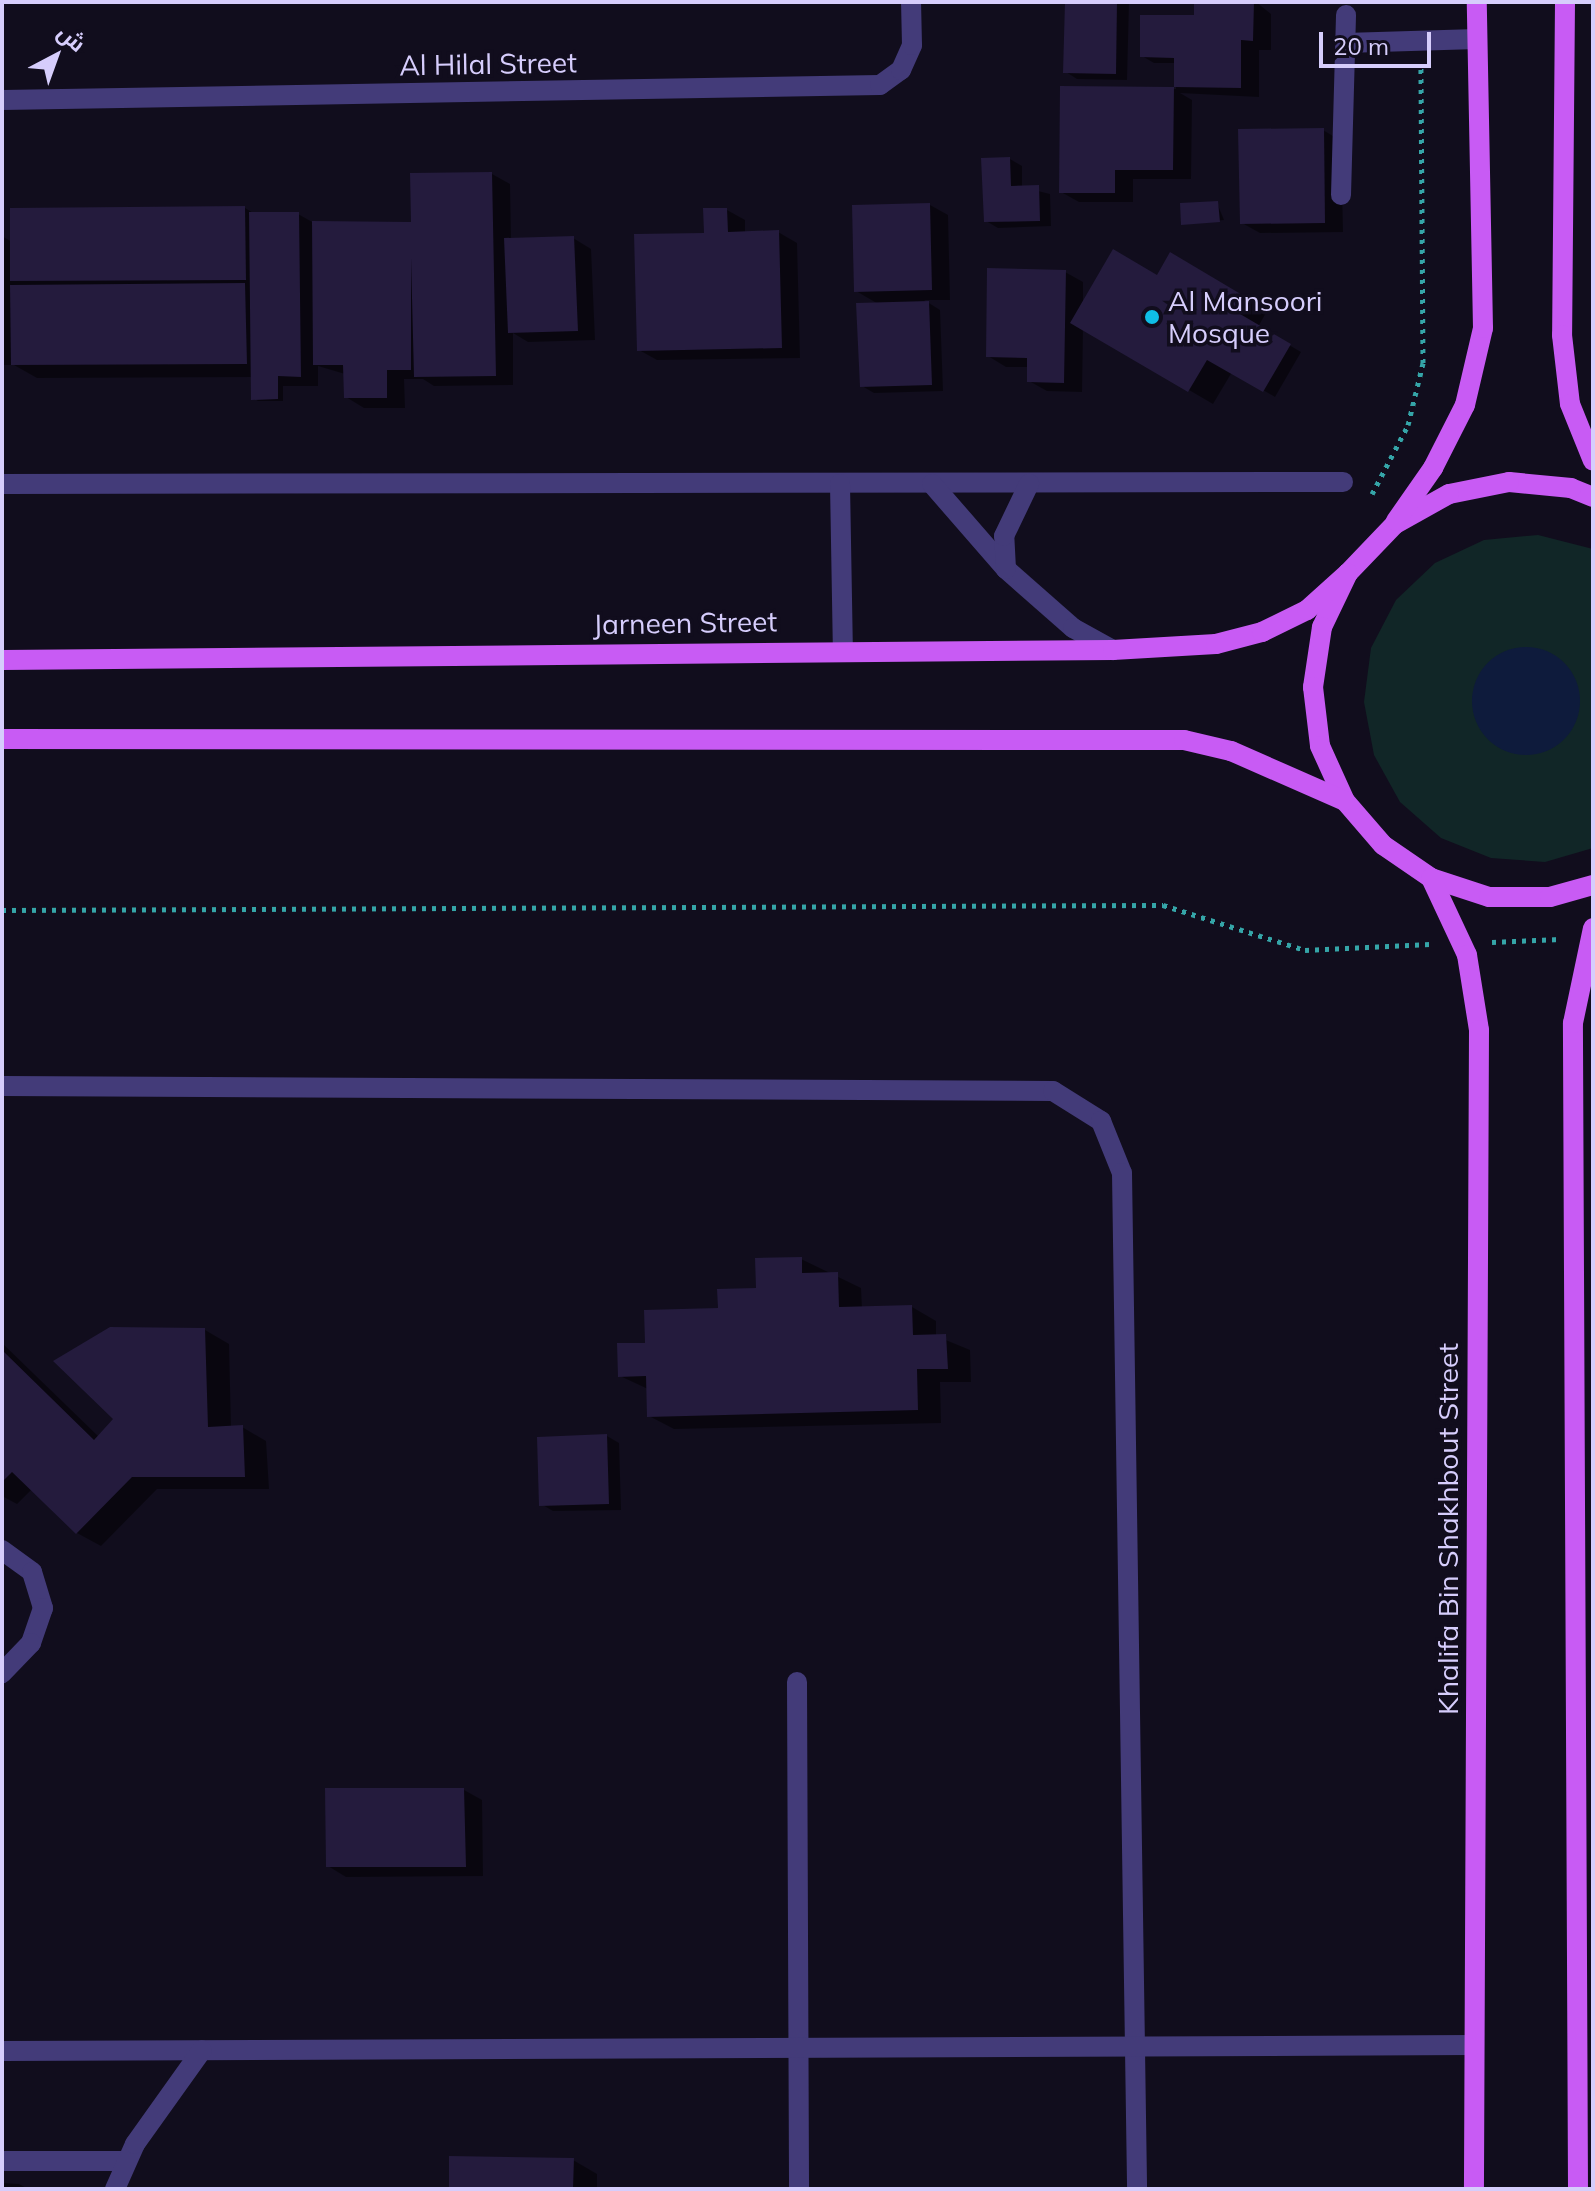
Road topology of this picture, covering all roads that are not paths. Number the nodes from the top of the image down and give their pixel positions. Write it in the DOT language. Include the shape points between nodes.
graph roads {
  1 [pos="911,2"];
  2 [pos="1477,2"];
  3 [pos="1565,2"];
  4 [pos="1346,15"];
  5 [pos="1477,39"];
  6 [pos="1345,43"];
  7 [pos="2,100"];
  8 [pos="1341,195"];
  9 [pos="1593,461"];
  10 [pos="1343,482"];
  11 [pos="2,484"];
  12 [pos="840,484"];
  13 [pos="932,484"];
  14 [pos="1029,484"];
  15 [pos="1593,497"];
  16 [pos="1395,524"];
  17 [pos="1006,569"];
  18 [pos="1348,573"];
  19 [pos="843,649"];
  20 [pos="1113,650"];
  21 [pos="2,660"];
  22 [pos="2,739"];
  23 [pos="1345,801"];
  24 [pos="1431,878"];
  25 [pos="1593,885"];
  26 [pos="1591,933"];
  27 [pos="2,1086"];
  28 [pos="2,1550"];
  29 [pos="2,1673"];
  30 [pos="797,1682"];
  31 [pos="1136,2043"];
  32 [pos="1472,2045"];
  33 [pos="202,2050"];
  34 [pos="2,2051"];
  35 [pos="801,2051"];
  36 [pos="2,2161"];
  37 [pos="125,2161"];
  38 [pos="115,2189"];
  39 [pos="799,2189"];
  40 [pos="1137,2189"];
  41 [pos="1474,2189"];
  42 [pos="1578,2189"];
  1 -- 7 [label="street, Al Hilal Street" via="912,45 901,70 880,85"];
  2 -- 5 [label="main road"];
  3 -- 9 [label="main road" via="1562,335 1570,404"];
  4 -- 6 [label="street"];
  5 -- 6 [label="street"];
  5 -- 16 [label="main road" via="1483,328 1465,405 1433,468"];
  6 -- 8 [label="street"];
  10 -- 14 [label="street"];
  11 -- 12 [label="street"];
  12 -- 13 [label="street"];
  12 -- 19 [label="street"];
  13 -- 14 [label="street"];
  13 -- 17 [label="street"];
  14 -- 17 [label="street" via="1004,536"];
  15 -- 16 [label="main road" via="1571,488 1509,482 1449,494"];
  16 -- 18 [label="main road"];
  17 -- 20 [label="street" via="1073,628"];
  18 -- 20 [label="main road, Jarneen Street" via="1307,610 1262,632 1216,644"];
  18 -- 23 [label="main road" via="1322,627 1313,687 1320,746"];
  19 -- 20 [label="main road, Jarneen Street"];
  19 -- 21 [label="main road, Jarneen Street"];
  22 -- 23 [label="main road" via="1184,740 1231,751"];
  23 -- 24 [label="main road" via="1383,845"];
  24 -- 25 [label="main road" via="1489,897 1550,897"];
  24 -- 32 [label="main road, Khalifa Bin Shakhbout Street" via="1461,943 1479,1030"];
  26 -- 42 [label="main road" via="1573,1023"];
  27 -- 31 [label="street" via="1053,1091 1101,1121 1122,1173"];
  28 -- 29 [label="street" via="32,1572 43,1608 31,1643"];
  30 -- 35 [label="street"];
  31 -- 32 [label="street"];
  31 -- 35 [label="street"];
  31 -- 40 [label="street"];
  32 -- 41 [label="main road, Khalifa Bin Shakhbout Street"];
  33 -- 34 [label="street"];
  33 -- 35 [label="street"];
  33 -- 37 [label="street"];
  35 -- 39 [label="street"];
  36 -- 37 [label="street"];
  37 -- 38 [label="street"];
}
